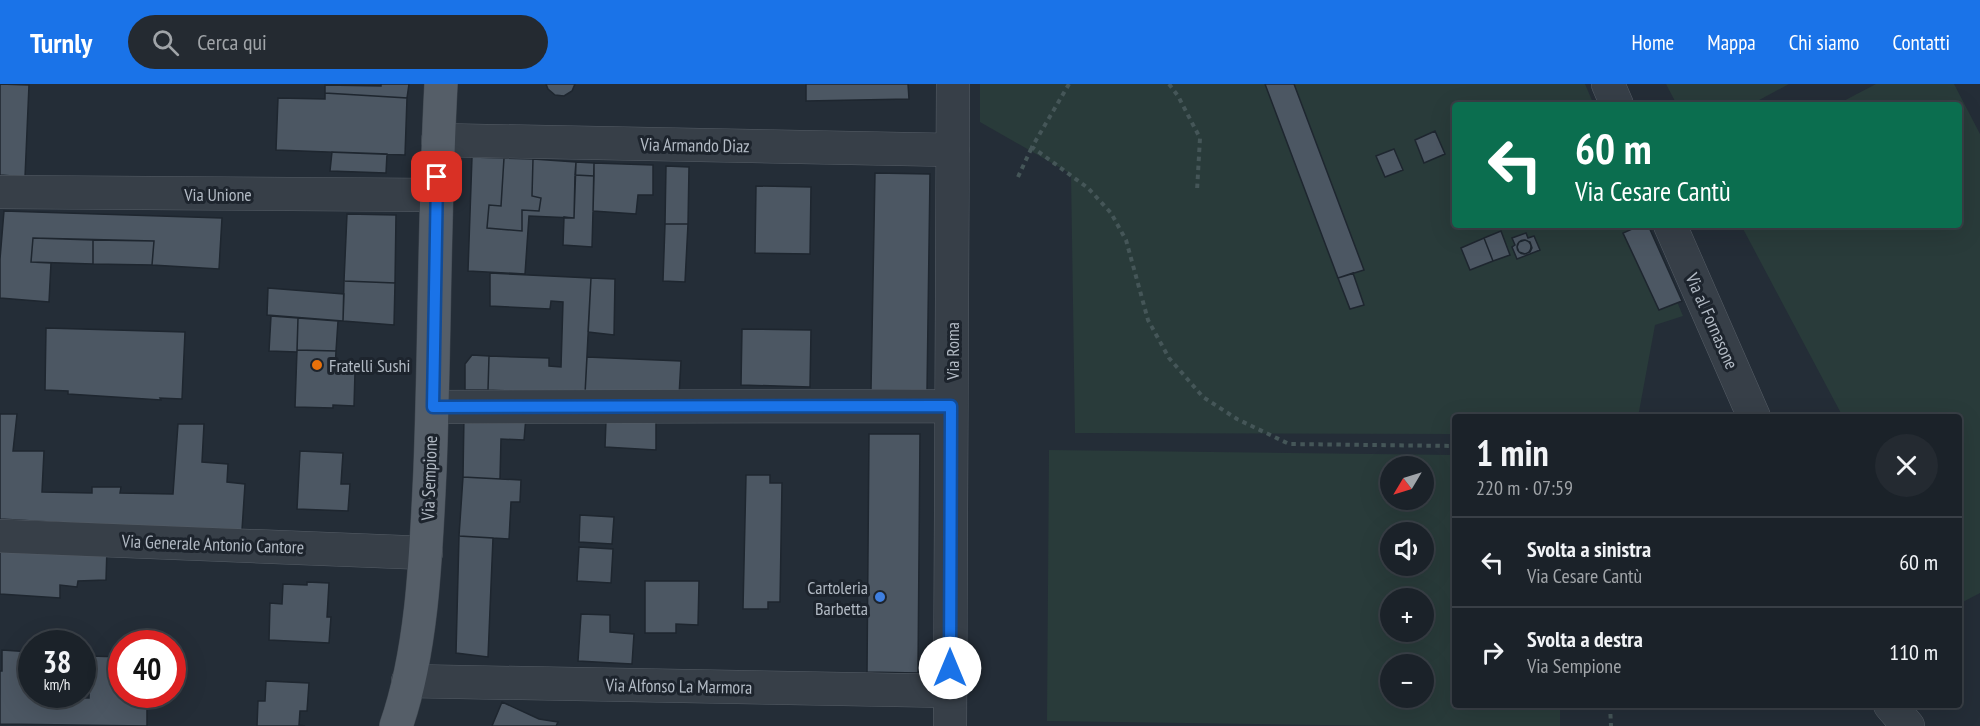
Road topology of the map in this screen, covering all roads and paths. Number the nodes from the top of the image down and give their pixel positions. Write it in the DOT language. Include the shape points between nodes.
graph roads {
  1 [pos="441,84"];
  2 [pos="953,84"];
  3 [pos="1069,84"];
  4 [pos="1169,84"];
  5 [pos="1608,84"];
  6 [pos="1616,102"];
  7 [pos="438,140"];
  8 [pos="1032,147"];
  9 [pos="953,150"];
  10 [pos="1018,177"];
  11 [pos="1197,191"];
  12 [pos="0,192"];
  13 [pos="436,195"];
  14 [pos="1671,228"];
  15 [pos="951,406"];
  16 [pos="433,407"];
  17 [pos="1753,414"];
  18 [pos="1452,446"];
  19 [pos="0,536"];
  20 [pos="426,553"];
  21 [pos="408,681"];
  22 [pos="950,692"];
  23 [pos="1611,708"];
  24 [pos="1875,708"];
  25 [pos="1893,708"];
  26 [pos="396,726"];
  27 [pos="950,726"];
  28 [pos="1611,726"];
  29 [pos="1875,726"];
  30 [pos="1908,726"];
  1 -- 7 [label="main road, Via Sempione"];
  2 -- 9 [label="street, Via Roma"];
  3 -- 8 [label="path"];
  4 -- 11 [label="path" via="1200,138"];
  5 -- 6 [label="street"];
  7 -- 9 [label="street, Via Armando Diaz"];
  7 -- 13 [label="main road, Via Sempione"];
  8 -- 10 [label="path"];
  8 -- 18 [label="path" via="1088,188 1111,213 1126,240 1148,320 1169,358 1203,397 1237,420 1288,444"];
  9 -- 15 [label="street, Via Roma"];
  12 -- 13 [label="street, Via Unione"];
  13 -- 16 [label="main road, Via Sempione"];
  14 -- 17 [label="street, Via al Fornasone"];
  15 -- 16 [label="street"];
  15 -- 22 [label="street, Via Roma"];
  16 -- 20 [label="main road, Via Sempione"];
  19 -- 20 [label="street, Via Generale Antonio Cantore"];
  20 -- 21 [label="main road, Via Sempione"];
  21 -- 22 [label="street, Via Alfonso La Marmora"];
  21 -- 26 [label="main road, Via Sempione"];
  22 -- 27 [label="street, Via Roma"];
  23 -- 28 [label="path"];
  24 -- 29 [label="street"];
  25 -- 30 [label="street"];
}
